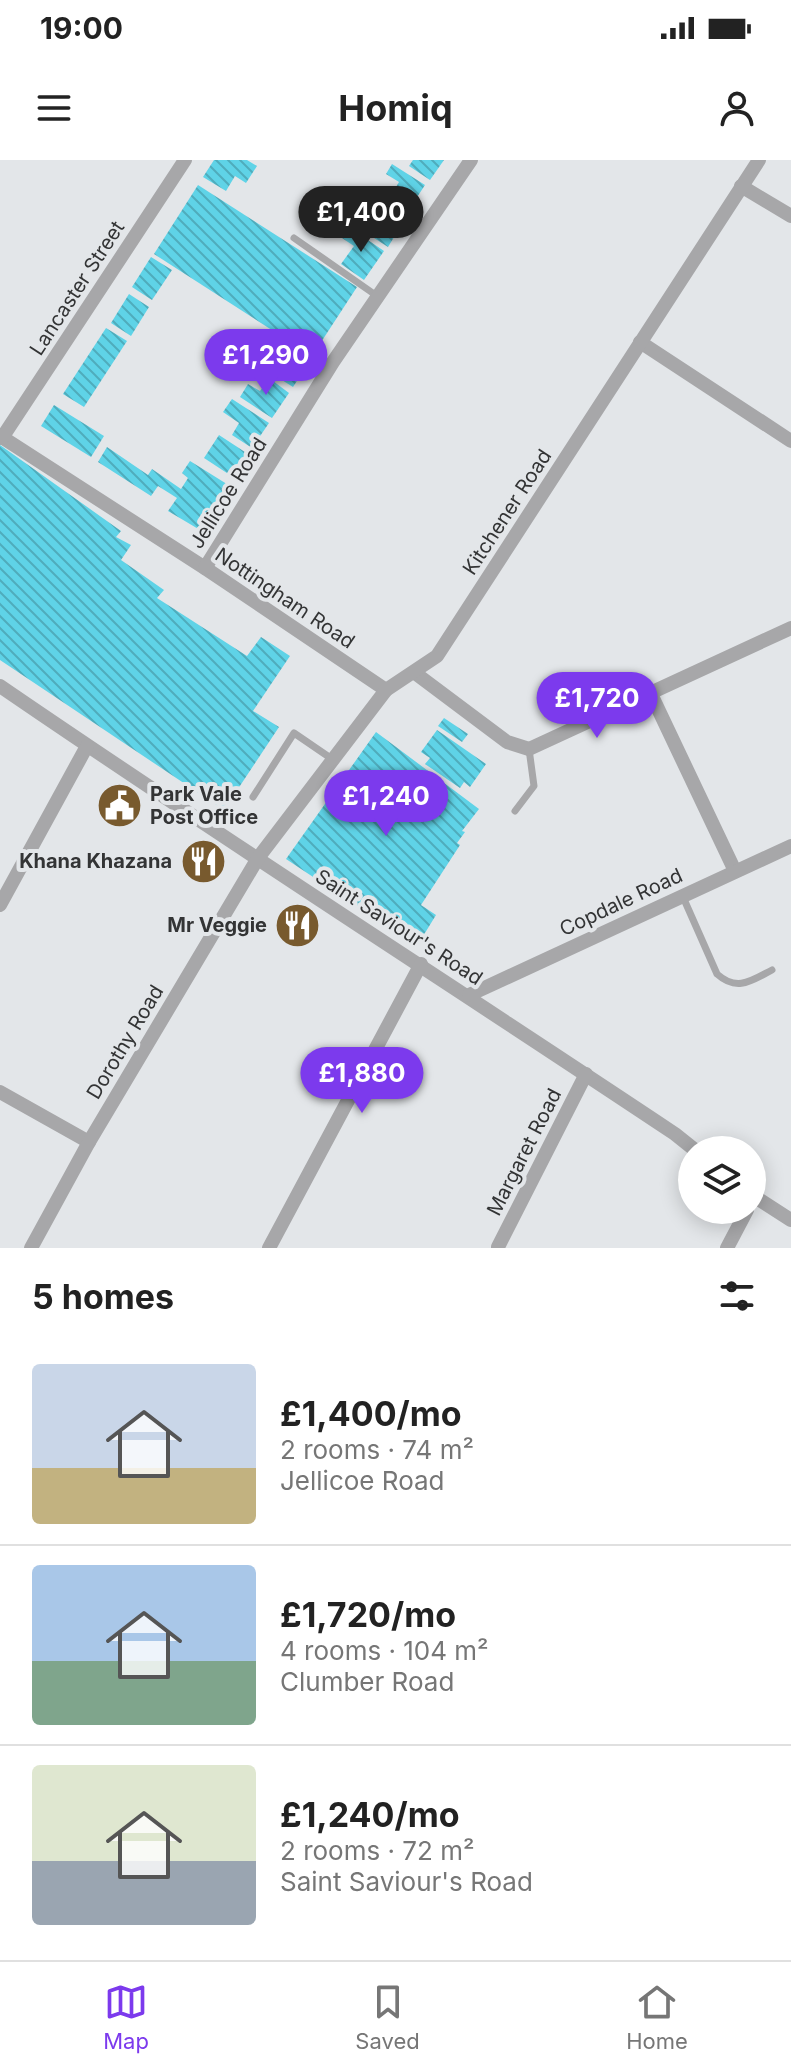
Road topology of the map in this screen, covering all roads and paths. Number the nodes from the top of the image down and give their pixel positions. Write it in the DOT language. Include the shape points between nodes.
graph roads {
  1 [pos="185,160"];
  2 [pos="471,160"];
  3 [pos="759,160"];
  4 [pos="741,186"];
  5 [pos="791,216"];
  6 [pos="294,238"];
  7 [pos="378,296"];
  8 [pos="640,342"];
  9 [pos="1,437"];
  10 [pos="791,441"];
  11 [pos="205,568"];
  12 [pos="791,628"];
  13 [pos="415,673"];
  14 [pos="0,686"];
  15 [pos="386,690"];
  16 [pos="651,694"];
  17 [pos="87,746"];
  18 [pos="529,749"];
  19 [pos="332,759"];
  20 [pos="253,797"];
  21 [pos="515,811"];
  22 [pos="791,846"];
  23 [pos="258,858"];
  24 [pos="735,871"];
  25 [pos="682,895"];
  26 [pos="0,905"];
  27 [pos="421,964"];
  28 [pos="772,970"];
  29 [pos="469,995"];
  30 [pos="586,1074"];
  31 [pos="0,1092"];
  32 [pos="678,1138"];
  33 [pos="89,1142"];
  34 [pos="766,1208"];
  35 [pos="791,1220"];
  36 [pos="739,1224"];
  37 [pos="498,1247"];
  38 [pos="31,1248"];
  39 [pos="269,1248"];
  40 [pos="727,1248"];
  1 -- 9 [label="street, Lancaster Street"];
  2 -- 7 [label="street, Jellicoe Road"];
  3 -- 4 [label="street, Kitchener Road"];
  4 -- 5 [label="street"];
  4 -- 8 [label="street, Kitchener Road"];
  6 -- 7 [label="lane"];
  7 -- 11 [label="street, Jellicoe Road"];
  8 -- 10 [label="street"];
  8 -- 13 [label="street, Kitchener Road" via="437,656"];
  9 -- 11 [label="street, Nottingham Road"];
  11 -- 15 [label="street, Nottingham Road"];
  12 -- 16 [label="street"];
  13 -- 15 [label="street, Kitchener Road"];
  13 -- 18 [label="street" via="507,742"];
  14 -- 17 [label="street, Saint Saviour's Road"];
  15 -- 19 [label="street, Kitchener Road"];
  16 -- 18 [label="street"];
  16 -- 24 [label="street"];
  17 -- 23 [label="street, Saint Saviour's Road"];
  17 -- 26 [label="street"];
  18 -- 21 [label="lane" via="534,786"];
  19 -- 20 [label="lane" via="294,733"];
  19 -- 23 [label="street, Kitchener Road"];
  22 -- 24 [label="street, Copdale Road"];
  23 -- 27 [label="street, Saint Saviour's Road"];
  23 -- 33 [label="street, Dorothy Road"];
  24 -- 25 [label="street, Copdale Road"];
  25 -- 28 [label="lane" via="717,974 727,983 750,982"];
  25 -- 29 [label="street, Copdale Road"];
  27 -- 29 [label="street, Saint Saviour's Road"];
  27 -- 39 [label="street"];
  29 -- 30 [label="street, Saint Saviour's Road"];
  30 -- 32 [label="street, Saint Saviour's Road"];
  30 -- 37 [label="street, Margaret Road"];
  31 -- 33 [label="street"];
  33 -- 38 [label="street, Dorothy Road"];
  34 -- 35 [label="street"];
  36 -- 40 [label="street"];
}
